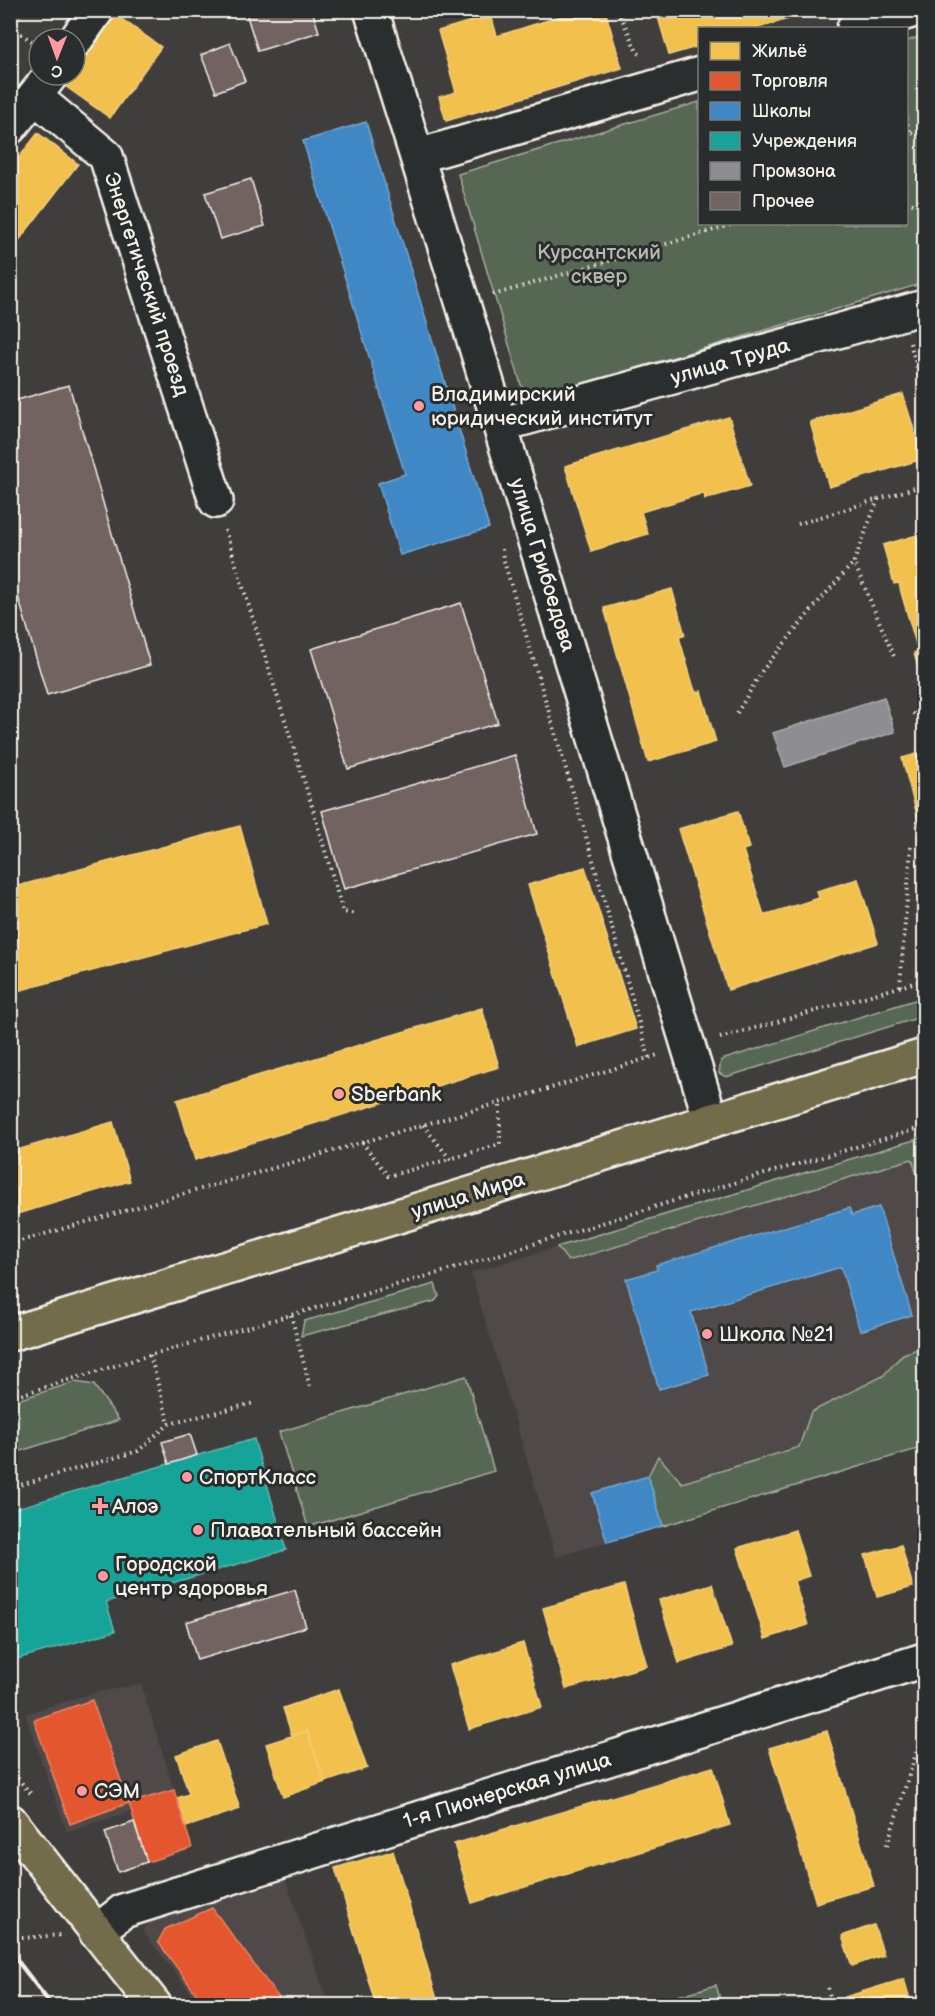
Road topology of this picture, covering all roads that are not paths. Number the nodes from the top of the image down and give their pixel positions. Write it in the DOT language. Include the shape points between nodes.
graph roads {
  1 [pos="97,10"];
  2 [pos="372,10"];
  3 [pos="915,10"];
  4 [pos="85,27"];
  5 [pos="857,27"];
  6 [pos="687,77"];
  7 [pos="42,87"];
  8 [pos="44,87"];
  9 [pos="10,127"];
  10 [pos="418,156"];
  11 [pos="913,310"];
  12 [pos="500,425"];
  13 [pos="216,501"];
  14 [pos="924,1056"];
  15 [pos="711,1121"];
  16 [pos="10,1334"];
  17 [pos="924,1660"];
  18 [pos="10,1821"];
  19 [pos="96,1932"];
  20 [pos="155,2006"];
  1 -- 4 [label="street"];
  2 -- 10 [label="street, улица Грибоедова"];
  3 -- 5 [label="street"];
  6 -- 10 [label="street"];
  7 -- 9 [label="street"];
  8 -- 13 [label="street, Энергетический проезд" via="106,156"];
  10 -- 12 [label="street, улица Грибоедова"];
  11 -- 12 [label="street, улица Труда"];
  12 -- 15 [label="street, улица Грибоедова"];
  14 -- 15 [label="main road, улица Мира"];
  15 -- 16 [label="main road, улица Мира"];
  17 -- 19 [label="street, 1-я Пионерская улица" via="123,1911"];
  18 -- 19 [label="main road"];
  19 -- 20 [label="main road"];
}
